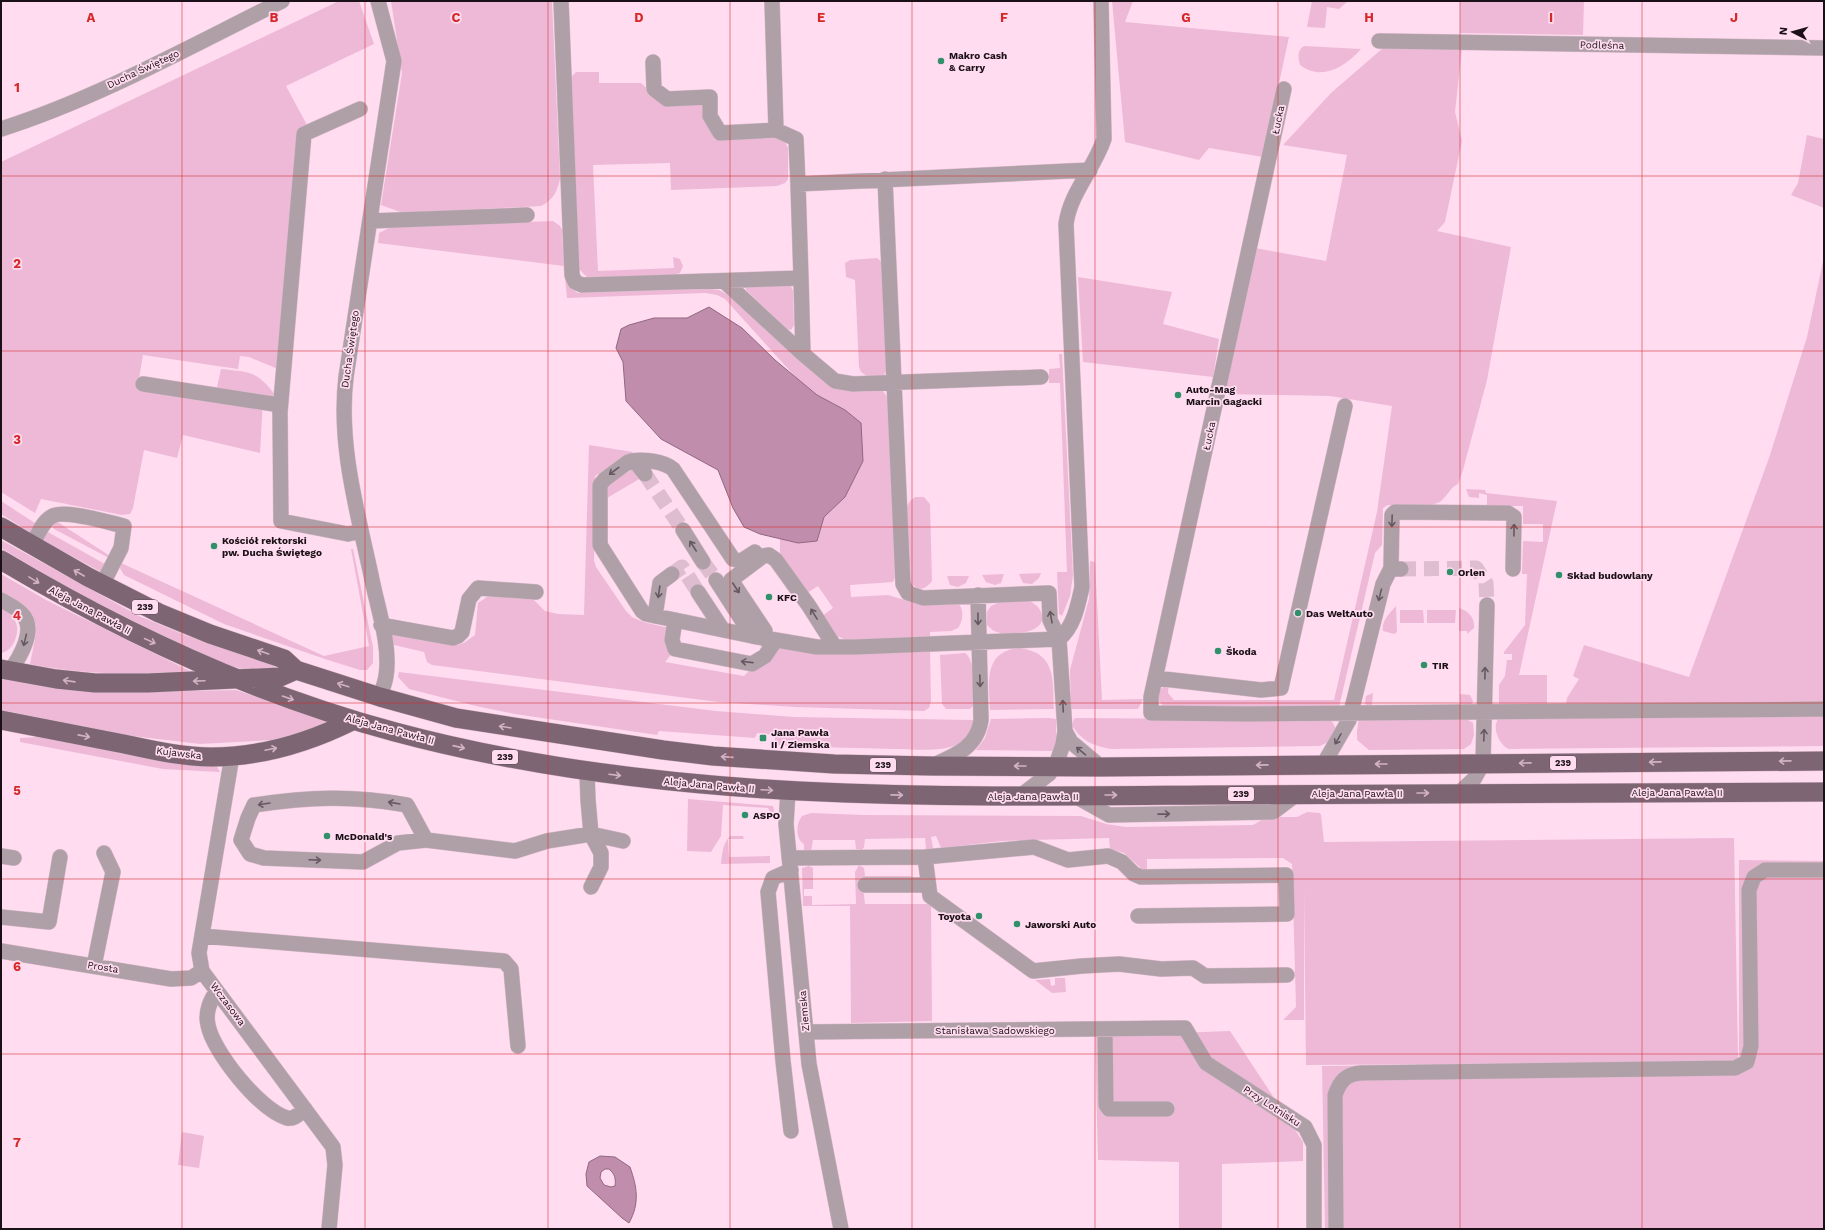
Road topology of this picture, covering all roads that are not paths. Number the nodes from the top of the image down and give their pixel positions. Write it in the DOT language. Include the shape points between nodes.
graph roads {
  1 [pos="282,1"];
  2 [pos="378,1"];
  3 [pos="561,1"];
  4 [pos="772,1"];
  5 [pos="1101,1"];
  6 [pos="1379,41"];
  7 [pos="1824,48"];
  8 [pos="653,62"];
  9 [pos="1284,89"];
  10 [pos="360,109"];
  11 [pos="1,129"];
  12 [pos="776,130"];
  13 [pos="1090,170"];
  14 [pos="885,180"];
  15 [pos="798,184"];
  16 [pos="527,215"];
  17 [pos="370,220"];
  18 [pos="801,278"];
  19 [pos="724,280"];
  20 [pos="802,354"];
  21 [pos="1041,377"];
  22 [pos="895,382"];
  23 [pos="143,384"];
  24 [pos="280,405"];
  25 [pos="1345,406"];
  26 [pos="631,461"];
  27 [pos="645,474"];
  28 [pos="1,527"];
  29 [pos="361,530"];
  30 [pos="683,530"];
  31 [pos="32,545"];
  32 [pos="774,558"];
  33 [pos="1,560"];
  34 [pos="703,562"];
  35 [pos="1513,569"];
  36 [pos="672,574"];
  37 [pos="716,580"];
  38 [pos="102,585"];
  39 [pos="536,592"];
  40 [pos="698,592"];
  41 [pos="978,595"];
  42 [pos="1,600"];
  43 [pos="1487,605"];
  44 [pos="655,616"];
  45 [pos="675,620"];
  46 [pos="381,625"];
  47 [pos="723,630"];
  48 [pos="764,638"];
  49 [pos="1059,639"];
  50 [pos="979,642"];
  51 [pos="835,647"];
  52 [pos="6,670"];
  53 [pos="296,670"];
  54 [pos="1155,678"];
  55 [pos="238,680"];
  56 [pos="380,697"];
  57 [pos="1824,709"];
  58 [pos="1485,712"];
  59 [pos="1351,713"];
  60 [pos="1,720"];
  61 [pos="354,720"];
  62 [pos="1065,731"];
  63 [pos="232,756"];
  64 [pos="1824,761"];
  65 [pos="1483,764"];
  66 [pos="1323,765"];
  67 [pos="931,766"];
  68 [pos="1054,766"];
  69 [pos="1101,767"];
  70 [pos="588,772"];
  71 [pos="788,791"];
  72 [pos="1824,792"];
  73 [pos="1459,793"];
  74 [pos="1019,797"];
  75 [pos="592,834"];
  76 [pos="426,840"];
  77 [pos="623,841"];
  78 [pos="104,853"];
  79 [pos="60,857"];
  80 [pos="925,857"];
  81 [pos="790,864"];
  82 [pos="1824,870"];
  83 [pos="865,885"];
  84 [pos="928,885"];
  85 [pos="591,887"];
  86 [pos="1138,916"];
  87 [pos="1,917"];
  88 [pos="202,936"];
  89 [pos="1,951"];
  90 [pos="94,966"];
  91 [pos="202,971"];
  92 [pos="1287,975"];
  93 [pos="217,991"];
  94 [pos="1185,1028"];
  95 [pos="1105,1029"];
  96 [pos="806,1032"];
  97 [pos="518,1046"];
  98 [pos="305,1109"];
  99 [pos="1167,1109"];
  100 [pos="791,1131"];
  101 [pos="329,1229"];
  102 [pos="841,1229"];
  103 [pos="1314,1229"];
  104 [pos="1336,1229"];
  1 -- 11 [label="street, Ducha Świętego" via="62,107"];
  2 -- 17 [label="street, Ducha Świętego" via="394,61"];
  3 -- 19 [label="street" via="572,275 575,282 582,285"];
  4 -- 12 [label="street"];
  5 -- 13 [label="street" via="1104,139"];
  6 -- 7 [label="street, Podleśna"];
  8 -- 12 [label="street" via="654,89 667,99 710,97 710,116 720,133"];
  9 -- 54 [label="street, Łucka"];
  10 -- 24 [label="street" via="304,134"];
  12 -- 15 [label="street" via="796,140"];
  13 -- 14 [label="street"];
  13 -- 49 [label="street" via="1069,205 1066,224 1082,587 1069,629"];
  14 -- 15 [label="street"];
  14 -- 22 [label="street"];
  15 -- 18 [label="street"];
  16 -- 17 [label="street"];
  17 -- 29 [label="street, Ducha Świętego" via="343,400 344,435"];
  18 -- 19 [label="street"];
  18 -- 20 [label="street"];
  19 -- 20 [label="street"];
  20 -- 22 [label="street" via="841,383"];
  21 -- 22 [label="street"];
  22 -- 41 [label="street" via="903,584 908,592 923,598"];
  23 -- 24 [label="street"];
  24 -- 29 [label="street" via="281,521 348,534"];
  25 -- 54 [label="street" via="1281,688 1261,690"];
  26 -- 27 [label="street" via="638,464"];
  26 -- 32 [label="street" via="642,460 673,469 733,559 741,561 762,547"];
  26 -- 44 [label="street, one-way" via="600,485 601,548 642,611"];
  28 -- 31 [label="main road, 239"];
  29 -- 46 [label="street, Ducha Świętego"];
  34 -- 30 [label="street, one-way"];
  38 -- 31 [label="main road, 239, one-way"];
  31 -- 38 [label="street" via="46,522 56,514 68,514 124,526 121,548"];
  32 -- 48 [label="street, one-way" via="763,556 732,578 732,583 765,631"];
  51 -- 32 [label="street, one-way"];
  33 -- 55 [label="main road, Aleja Jana Pawła II / 239, one-way" via="94,614"];
  35 -- 59 [label="street, one-way" via="1514,517 1508,513 1395,512 1392,515 1396,568 1383,584"];
  36 -- 44 [label="street, one-way" via="660,583"];
  37 -- 48 [label="street"];
  53 -- 38 [label="main road, 239, one-way" via="284,659 185,624"];
  39 -- 46 [label="street" via="478,588 469,599 462,632 453,638"];
  40 -- 47 [label="street"];
  49 -- 41 [label="street, one-way" via="1050,620 1049,593"];
  41 -- 50 [label="street, one-way"];
  42 -- 52 [label="street, one-way" via="22,614 27,627 21,653"];
  58 -- 43 [label="street, one-way"];
  44 -- 45 [label="street"];
  45 -- 47 [label="street"];
  48 -- 45 [label="street, one-way" via="765,656 752,664 675,649 672,640"];
  46 -- 56 [label="street, Ducha Świętego" via="386,654 386,678"];
  47 -- 48 [label="street"];
  48 -- 51 [label="street" via="802,646"];
  49 -- 50 [label="street"];
  62 -- 49 [label="street, one-way"];
  50 -- 51 [label="street"];
  50 -- 67 [label="street, one-way" via="979,729 969,746"];
  55 -- 52 [label="main road, one-way" via="95,683"];
  53 -- 55 [label="main road" via="280,677"];
  56 -- 53 [label="main road, 239, one-way"];
  54 -- 59 [label="street, Łucka" via="1151,713"];
  55 -- 61 [label="main road, Aleja Jana Pawła II / 239, one-way"];
  67 -- 56 [label="main road, 239, one-way" via="834,764 713,756 481,723"];
  57 -- 58 [label="street"];
  58 -- 59 [label="street"];
  65 -- 58 [label="street, one-way"];
  59 -- 66 [label="street, one-way"];
  60 -- 63 [label="main road, Kujawska, one-way" via="166,753 199,757"];
  63 -- 61 [label="main road, Kujawska, one-way" via="308,740"];
  61 -- 70 [label="main road, Aleja Jana Pawła II / 239, one-way" via="492,755"];
  62 -- 68 [label="street" via="1060,756"];
  69 -- 62 [label="street, one-way" via="1071,742"];
  63 -- 88 [label="street, Wczasowa"];
  64 -- 65 [label="main road, 239, one-way"];
  65 -- 66 [label="main road, 239, one-way"];
  65 -- 73 [label="street" via="1474,779"];
  66 -- 69 [label="main road, 239, one-way"];
  68 -- 67 [label="main road, 239, one-way"];
  68 -- 69 [label="main road, 239"];
  68 -- 74 [label="street" via="1049,774"];
  70 -- 71 [label="main road, Aleja Jana Pawła II / 239, one-way" via="658,781"];
  70 -- 75 [label="street"];
  71 -- 74 [label="main road, Aleja Jana Pawła II / 239, one-way"];
  71 -- 81 [label="street, Ziemska" via="786,824"];
  72 -- 73 [label="main road, Aleja Jana Pawła II / 239"];
  74 -- 73 [label="main road, Aleja Jana Pawła II / 239, one-way"];
  75 -- 76 [label="street" via="547,841 515,851"];
  75 -- 77 [label="street"];
  75 -- 85 [label="street" via="601,853 601,867"];
  76 -- 76 [label="street, one-way" via="407,805 334,797 254,805 241,840 250,854 264,858 364,862 398,843"];
  78 -- 90 [label="street" via="113,872"];
  79 -- 87 [label="street" via="49,922"];
  80 -- 81 [label="street"];
  80 -- 84 [label="street"];
  80 -- 86 [label="street" via="1034,847 1068,860 1108,856 1122,862 1141,877 1286,875 1288,914"];
  81 -- 96 [label="street, Ziemska"];
  81 -- 100 [label="street" via="773,878 768,892"];
  82 -- 104 [label="street" via="1765,870 1754,877 1749,890 1750,1046 1747,1062 1734,1068 1357,1073 1344,1078 1335,1095"];
  83 -- 84 [label="street"];
  84 -- 92 [label="street" via="930,896 1033,971 1119,964 1161,969 1193,968 1205,976"];
  88 -- 91 [label="street, Wczasowa" via="199,953"];
  88 -- 97 [label="street" via="504,961 511,970"];
  89 -- 90 [label="street, Prosta"];
  90 -- 91 [label="street, Prosta" via="183,979 191,978"];
  91 -- 93 [label="street, Wczasowa"];
  93 -- 98 [label="street, Wczasowa"];
  93 -- 98 [label="street" via="210,1000 208,1024 214,1040 238,1078 264,1105 287,1118 292,1118"];
  94 -- 95 [label="street, Stanisława Sadowskiego"];
  94 -- 103 [label="street, Przy Lotnisku" via="1206,1063 1305,1127 1314,1145"];
  95 -- 96 [label="street, Stanisława Sadowskiego"];
  95 -- 99 [label="street" via="1108,1109"];
  96 -- 102 [label="street, Ziemska" via="808,1064"];
  98 -- 101 [label="street, Wczasowa" via="330,1142 335,1154"];
}
